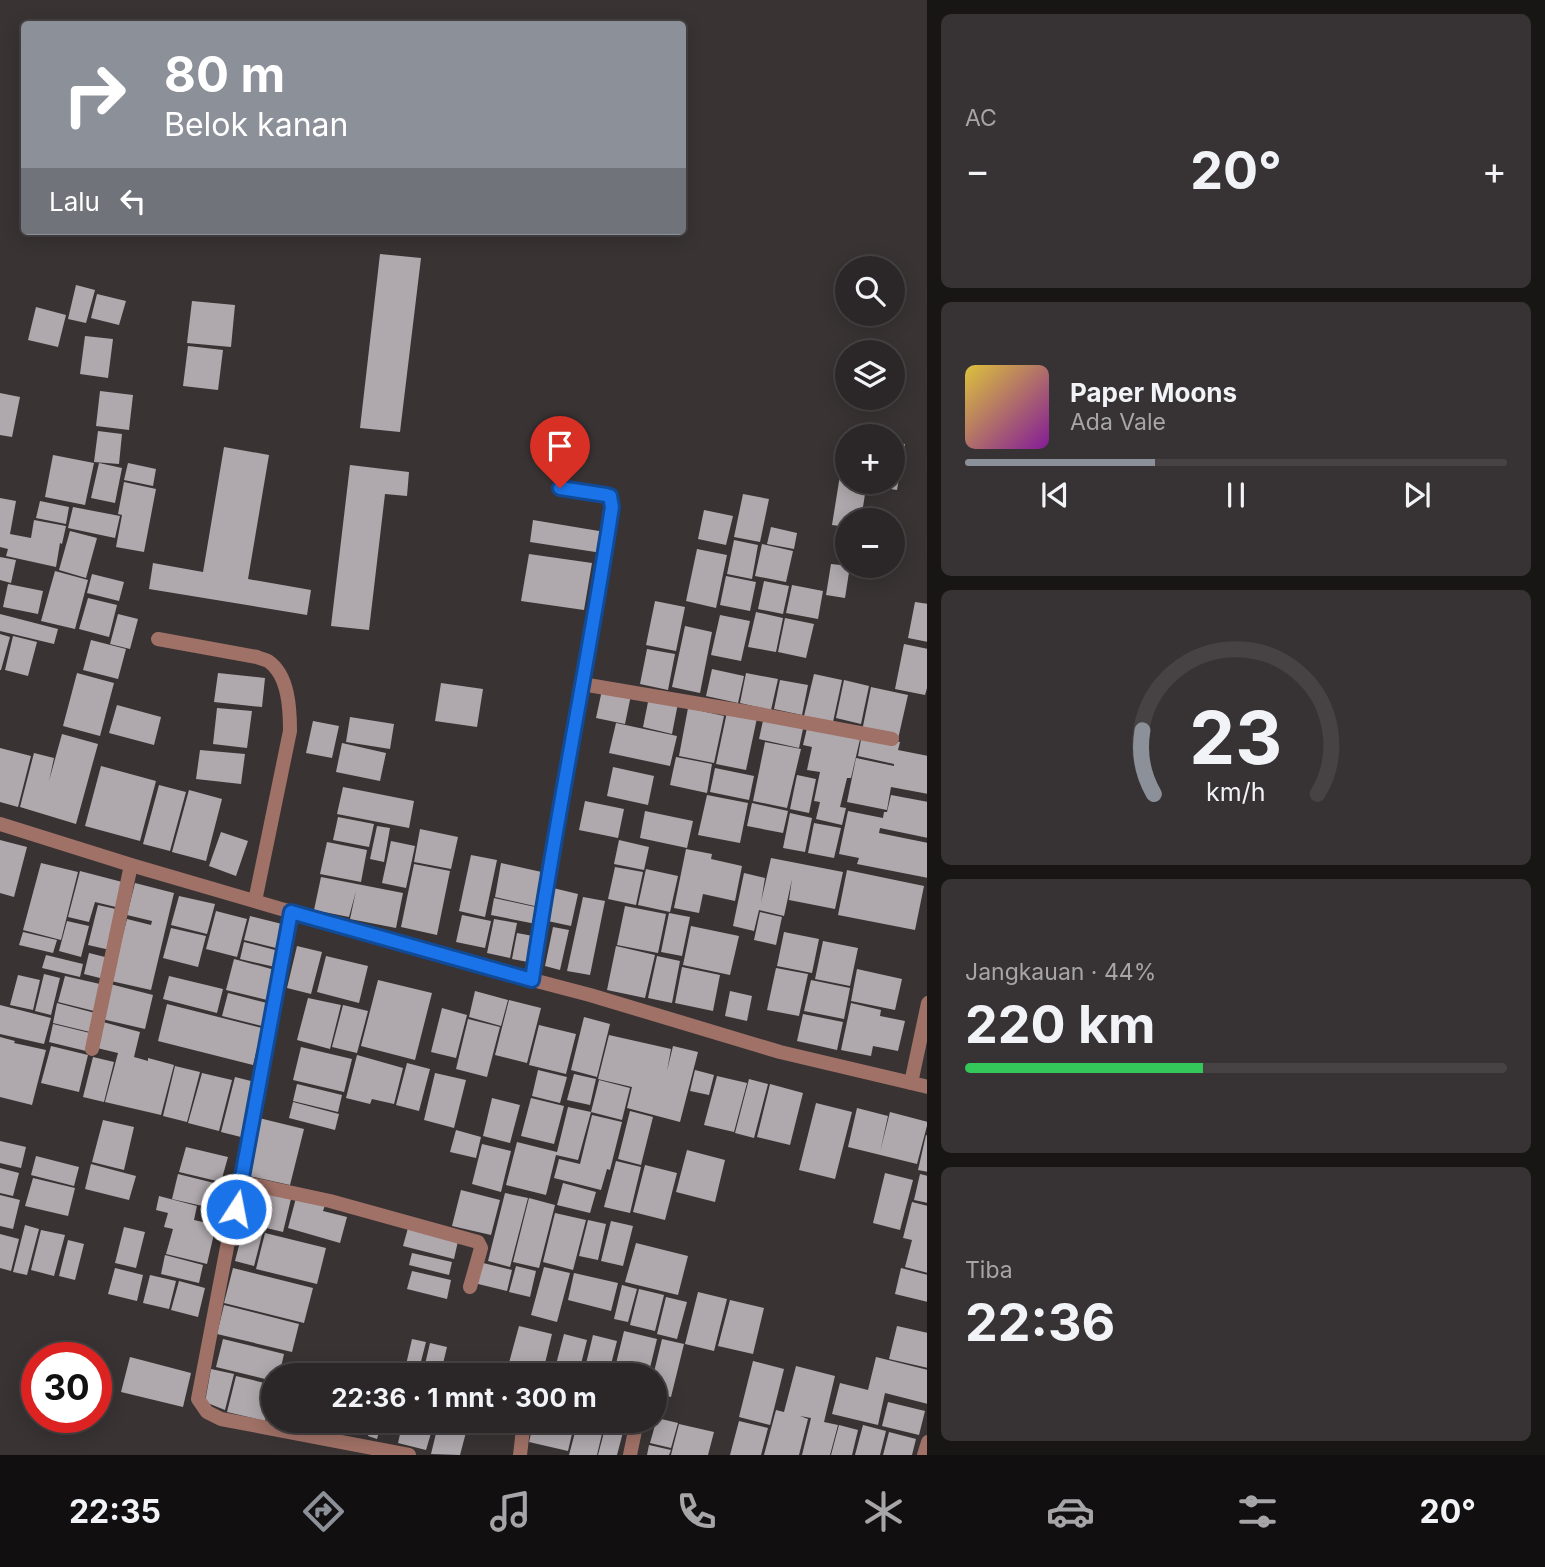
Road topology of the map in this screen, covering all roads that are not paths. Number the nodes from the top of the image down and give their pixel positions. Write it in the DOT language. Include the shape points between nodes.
graph roads {
  1 [pos="560,488"];
  2 [pos="158,639"];
  3 [pos="582,684"];
  4 [pos="891,740"];
  5 [pos="0,824"];
  6 [pos="131,865"];
  7 [pos="255,901"];
  8 [pos="291,912"];
  9 [pos="532,980"];
  10 [pos="927,1003"];
  11 [pos="92,1049"];
  12 [pos="911,1083"];
  13 [pos="927,1087"];
  14 [pos="241,1182"];
  15 [pos="470,1287"];
  16 [pos="523,1433"];
  17 [pos="635,1433"];
  18 [pos="927,1442"];
  19 [pos="370,1452"];
  20 [pos="409,1455"];
  21 [pos="520,1455"];
  22 [pos="630,1455"];
  23 [pos="924,1455"];
  1 -- 3 [label="street" via="610,496 612,502"];
  2 -- 7 [label="street" via="269,661 285,685 290,731"];
  3 -- 4 [label="street"];
  3 -- 9 [label="street"];
  5 -- 6 [label="street"];
  6 -- 7 [label="street"];
  6 -- 11 [label="street"];
  7 -- 8 [label="street"];
  8 -- 9 [label="street"];
  8 -- 14 [label="street"];
  9 -- 12 [label="street" via="780,1052"];
  10 -- 12 [label="street"];
  12 -- 13 [label="street"];
  14 -- 15 [label="street" via="478,1242 481,1248"];
  14 -- 19 [label="street" via="198,1399 206,1412 221,1419"];
  16 -- 21 [label="street"];
  17 -- 22 [label="street"];
  18 -- 23 [label="street"];
  19 -- 20 [label="street"];
}
